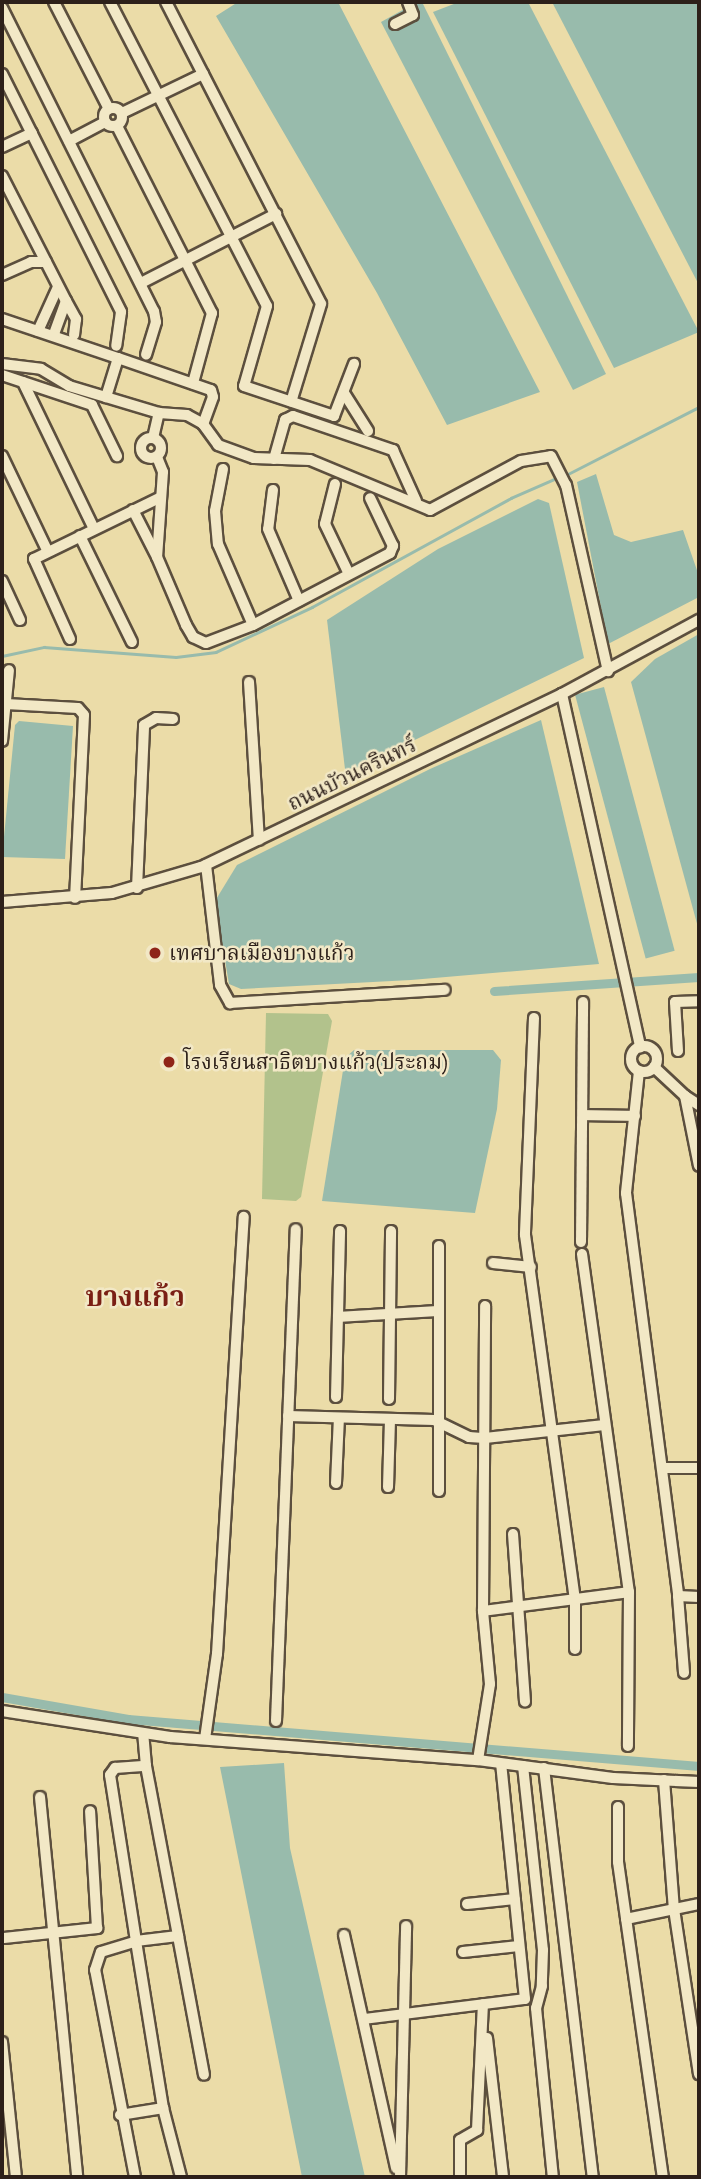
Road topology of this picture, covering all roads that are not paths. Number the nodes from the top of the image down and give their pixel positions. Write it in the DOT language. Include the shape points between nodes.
graph roads {
  1 [pos="54,2"];
  2 [pos="110,2"];
  3 [pos="166,2"];
  4 [pos="408,2"];
  5 [pos="2,8"];
  6 [pos="395,24"];
  7 [pos="2,74"];
  8 [pos="203,74"];
  9 [pos="158,95"];
  10 [pos="109,109"];
  11 [pos="122,113"];
  12 [pos="105,122"];
  13 [pos="117,126"];
  14 [pos="32,133"];
  15 [pos="69,141"];
  16 [pos="2,147"];
  17 [pos="2,176"];
  18 [pos="276,214"];
  19 [pos="232,236"];
  20 [pos="187,261"];
  21 [pos="46,262"];
  22 [pos="2,275"];
  23 [pos="141,283"];
  24 [pos="58,287"];
  25 [pos="66,302"];
  26 [pos="2,319"];
  27 [pos="38,331"];
  28 [pos="74,335"];
  29 [pos="53,336"];
  30 [pos="117,352"];
  31 [pos="146,354"];
  32 [pos="2,364"];
  33 [pos="354,364"];
  34 [pos="2,375"];
  35 [pos="23,382"];
  36 [pos="193,383"];
  37 [pos="344,393"];
  38 [pos="106,397"];
  39 [pos="291,402"];
  40 [pos="159,414"];
  41 [pos="202,424"];
  42 [pos="368,431"];
  43 [pos="2,456"];
  44 [pos="117,456"];
  45 [pos="274,458"];
  46 [pos="223,469"];
  47 [pos="335,484"];
  48 [pos="273,490"];
  49 [pos="161,497"];
  50 [pos="370,498"];
  51 [pos="416,501"];
  52 [pos="133,510"];
  53 [pos="93,529"];
  54 [pos="80,536"];
  55 [pos="48,552"];
  56 [pos="157,557"];
  57 [pos="349,574"];
  58 [pos="2,581"];
  59 [pos="299,601"];
  60 [pos="20,620"];
  61 [pos="699,620"];
  62 [pos="253,625"];
  63 [pos="71,639"];
  64 [pos="132,642"];
  65 [pos="9,670"];
  66 [pos="607,671"];
  67 [pos="249,682"];
  68 [pos="562,694"];
  69 [pos="6,704"];
  70 [pos="173,719"];
  71 [pos="2,741"];
  72 [pos="259,840"];
  73 [pos="206,865"];
  74 [pos="137,887"];
  75 [pos="75,898"];
  76 [pos="2,902"];
  77 [pos="445,990"];
  78 [pos="699,1001"];
  79 [pos="583,1002"];
  80 [pos="534,1018"];
  81 [pos="640,1047"];
  82 [pos="678,1051"];
  83 [pos="654,1067"];
  84 [pos="639,1071"];
  85 [pos="685,1096"];
  86 [pos="699,1105"];
  87 [pos="583,1115"];
  88 [pos="635,1116"];
  89 [pos="699,1166"];
  90 [pos="244,1217"];
  91 [pos="296,1229"];
  92 [pos="340,1231"];
  93 [pos="391,1231"];
  94 [pos="581,1241"];
  95 [pos="439,1246"];
  96 [pos="582,1254"];
  97 [pos="493,1264"];
  98 [pos="531,1267"];
  99 [pos="485,1306"];
  100 [pos="437,1311"];
  101 [pos="390,1314"];
  102 [pos="338,1317"];
  103 [pos="336,1396"];
  104 [pos="389,1399"];
  105 [pos="288,1416"];
  106 [pos="339,1418"];
  107 [pos="390,1419"];
  108 [pos="438,1422"];
  109 [pos="604,1424"];
  110 [pos="554,1430"];
  111 [pos="485,1438"];
  112 [pos="662,1468"];
  113 [pos="699,1468"];
  114 [pos="337,1483"];
  115 [pos="388,1487"];
  116 [pos="439,1492"];
  117 [pos="513,1534"];
  118 [pos="629,1592"];
  119 [pos="678,1597"];
  120 [pos="699,1597"];
  121 [pos="575,1598"];
  122 [pos="520,1606"];
  123 [pos="484,1611"];
  124 [pos="576,1649"];
  125 [pos="684,1673"];
  126 [pos="525,1702"];
  127 [pos="2,1711"];
  128 [pos="276,1721"];
  129 [pos="143,1734"];
  130 [pos="205,1738"];
  131 [pos="628,1746"];
  132 [pos="478,1755"];
  133 [pos="501,1763"];
  134 [pos="146,1766"];
  135 [pos="523,1766"];
  136 [pos="544,1769"];
  137 [pos="664,1780"];
  138 [pos="699,1782"];
  139 [pos="40,1797"];
  140 [pos="618,1807"];
  141 [pos="90,1811"];
  142 [pos="514,1899"];
  143 [pos="467,1904"];
  144 [pos="699,1904"];
  145 [pos="674,1909"];
  146 [pos="626,1919"];
  147 [pos="406,1926"];
  148 [pos="50,1934"];
  149 [pos="344,1935"];
  150 [pos="178,1936"];
  151 [pos="3,1937"];
  152 [pos="136,1941"];
  153 [pos="519,1947"];
  154 [pos="463,1952"];
  155 [pos="483,2004"];
  156 [pos="405,2014"];
  157 [pos="364,2019"];
  158 [pos="2,2042"];
  159 [pos="699,2074"];
  160 [pos="204,2075"];
  161 [pos="163,2108"];
  162 [pos="120,2115"];
  163 [pos="16,2177"];
  164 [pos="77,2177"];
  165 [pos="135,2177"];
  166 [pos="181,2177"];
  167 [pos="399,2177"];
  168 [pos="460,2177"];
  169 [pos="503,2177"];
  170 [pos="553,2177"];
  171 [pos="593,2177"];
  172 [pos="663,2177"];
  1 -- 10 [label="street"];
  2 -- 9 [label="street"];
  3 -- 8 [label="street"];
  4 -- 6 [label="street" via="414,15"];
  5 -- 15 [label="street"];
  7 -- 14 [label="street"];
  8 -- 9 [label="street"];
  8 -- 18 [label="street"];
  9 -- 11 [label="street"];
  9 -- 19 [label="street"];
  10 -- 11 [label="street"];
  10 -- 12 [label="street"];
  11 -- 13 [label="street"];
  12 -- 13 [label="street"];
  12 -- 15 [label="street"];
  13 -- 20 [label="street"];
  14 -- 16 [label="street"];
  14 -- 30 [label="street" via="121,312"];
  15 -- 23 [label="street"];
  17 -- 21 [label="street"];
  18 -- 19 [label="street"];
  18 -- 39 [label="street" via="321,304"];
  19 -- 20 [label="street"];
  19 -- 39 [label="street" via="267,306 244,386"];
  20 -- 23 [label="street"];
  20 -- 36 [label="street" via="212,313"];
  21 -- 22 [label="street" via="31,262"];
  21 -- 24 [label="street"];
  23 -- 31 [label="street" via="156,318"];
  24 -- 25 [label="street"];
  24 -- 27 [label="street"];
  25 -- 28 [label="street" via="76,319"];
  25 -- 29 [label="street"];
  26 -- 27 [label="street"];
  27 -- 29 [label="street"];
  29 -- 30 [label="street"];
  30 -- 36 [label="street"];
  30 -- 38 [label="street"];
  32 -- 38 [label="street" via="41,369 69,386"];
  33 -- 37 [label="street"];
  34 -- 35 [label="street"];
  35 -- 44 [label="street" via="92,405"];
  35 -- 53 [label="street"];
  36 -- 41 [label="street" via="213,393"];
  37 -- 39 [label="street" via="334,416"];
  37 -- 42 [label="street"];
  38 -- 40 [label="street"];
  40 -- 41 [label="street" via="177,412"];
  40 -- 49 [label="street" via="153,438 141,447 146,457 157,457 162,464"];
  41 -- 45 [label="street" via="218,445 254,458"];
  43 -- 55 [label="street"];
  45 -- 51 [label="street" via="310,460"];
  45 -- 51 [label="street" via="285,420 293,416 393,450"];
  46 -- 62 [label="street" via="215,511 218,544"];
  47 -- 57 [label="street" via="325,524"];
  48 -- 59 [label="street" via="268,529"];
  49 -- 52 [label="street"];
  49 -- 56 [label="street"];
  50 -- 57 [label="street" via="393,550"];
  51 -- 66 [label="street" via="434,510 538,455 551,456 566,485"];
  52 -- 53 [label="street"];
  52 -- 56 [label="street"];
  53 -- 54 [label="street"];
  54 -- 55 [label="street"];
  54 -- 64 [label="street"];
  55 -- 63 [label="street" via="33,563"];
  56 -- 62 [label="street" via="186,625 199,641 220,639"];
  57 -- 59 [label="street"];
  58 -- 60 [label="street"];
  59 -- 62 [label="street"];
  61 -- 66 [label="street, ถนนบัวนครินทร์"];
  65 -- 69 [label="street"];
  66 -- 68 [label="street, ถนนบัวนครินทร์"];
  67 -- 72 [label="street"];
  68 -- 72 [label="street, ถนนบัวนครินทร์"];
  68 -- 81 [label="street"];
  69 -- 71 [label="street"];
  69 -- 75 [label="street" via="78,708 85,715"];
  70 -- 74 [label="street" via="156,718 144,725"];
  72 -- 73 [label="street, ถนนบัวนครินทร์"];
  73 -- 74 [label="street, ถนนบัวนครินทร์"];
  73 -- 77 [label="street" via="218,974 229,1003"];
  74 -- 75 [label="street, ถนนบัวนครินทร์"];
  75 -- 76 [label="street, ถนนบัวนครินทร์"];
  78 -- 82 [label="street" via="675,1002"];
  79 -- 87 [label="street"];
  80 -- 98 [label="street" via="525,1235"];
  81 -- 83 [label="street" via="654,1051"];
  81 -- 84 [label="street" via="631,1058"];
  83 -- 84 [label="street"];
  83 -- 85 [label="street"];
  84 -- 88 [label="street"];
  85 -- 86 [label="street"];
  85 -- 89 [label="street"];
  87 -- 88 [label="street"];
  87 -- 94 [label="street"];
  88 -- 112 [label="street" via="626,1193"];
  90 -- 130 [label="street" via="217,1654"];
  91 -- 105 [label="street"];
  92 -- 102 [label="street"];
  93 -- 101 [label="street"];
  95 -- 100 [label="street"];
  96 -- 109 [label="street"];
  97 -- 98 [label="street"];
  98 -- 110 [label="street"];
  99 -- 111 [label="street"];
  100 -- 101 [label="street"];
  100 -- 108 [label="street"];
  101 -- 102 [label="street"];
  101 -- 104 [label="street"];
  102 -- 103 [label="street"];
  105 -- 106 [label="street"];
  105 -- 128 [label="street"];
  106 -- 107 [label="street"];
  106 -- 114 [label="street"];
  107 -- 108 [label="street"];
  107 -- 115 [label="street"];
  108 -- 111 [label="street" via="469,1437"];
  108 -- 116 [label="street"];
  109 -- 110 [label="street"];
  109 -- 118 [label="street"];
  110 -- 111 [label="street"];
  110 -- 121 [label="street"];
  111 -- 123 [label="street"];
  112 -- 113 [label="street"];
  112 -- 119 [label="street"];
  117 -- 122 [label="street"];
  118 -- 121 [label="street"];
  118 -- 131 [label="street"];
  119 -- 120 [label="street"];
  119 -- 125 [label="street"];
  121 -- 122 [label="street"];
  121 -- 124 [label="street"];
  122 -- 123 [label="street"];
  122 -- 126 [label="street"];
  123 -- 132 [label="street" via="490,1684"];
  127 -- 129 [label="street"];
  129 -- 130 [label="street"];
  129 -- 134 [label="street"];
  130 -- 132 [label="street" via="347,1754"];
  132 -- 133 [label="street"];
  133 -- 135 [label="street"];
  133 -- 142 [label="street"];
  134 -- 150 [label="street"];
  134 -- 152 [label="street" via="115,1768 110,1775"];
  135 -- 136 [label="street"];
  135 -- 170 [label="street" via="542,1950 542,1986 536,2008"];
  136 -- 137 [label="street"];
  136 -- 171 [label="street"];
  137 -- 138 [label="street"];
  137 -- 145 [label="street"];
  139 -- 148 [label="street"];
  140 -- 146 [label="street" via="618,1862"];
  141 -- 148 [label="street" via="99,1925 93,1930"];
  142 -- 143 [label="street"];
  142 -- 153 [label="street"];
  144 -- 145 [label="street"];
  145 -- 146 [label="street"];
  145 -- 159 [label="street"];
  146 -- 172 [label="street"];
  147 -- 156 [label="street"];
  148 -- 151 [label="street"];
  148 -- 164 [label="street"];
  149 -- 157 [label="street"];
  150 -- 152 [label="street"];
  150 -- 160 [label="street"];
  152 -- 161 [label="street"];
  152 -- 162 [label="street" via="101,1952 95,1959"];
  153 -- 154 [label="street"];
  153 -- 155 [label="street" via="525,1999"];
  155 -- 156 [label="street"];
  155 -- 168 [label="street" via="477,2130 460,2140"];
  155 -- 169 [label="street"];
  156 -- 157 [label="street"];
  156 -- 167 [label="street"];
  157 -- 167 [label="street"];
  158 -- 163 [label="street"];
  161 -- 162 [label="street"];
  161 -- 166 [label="street"];
  162 -- 165 [label="street"];
}
